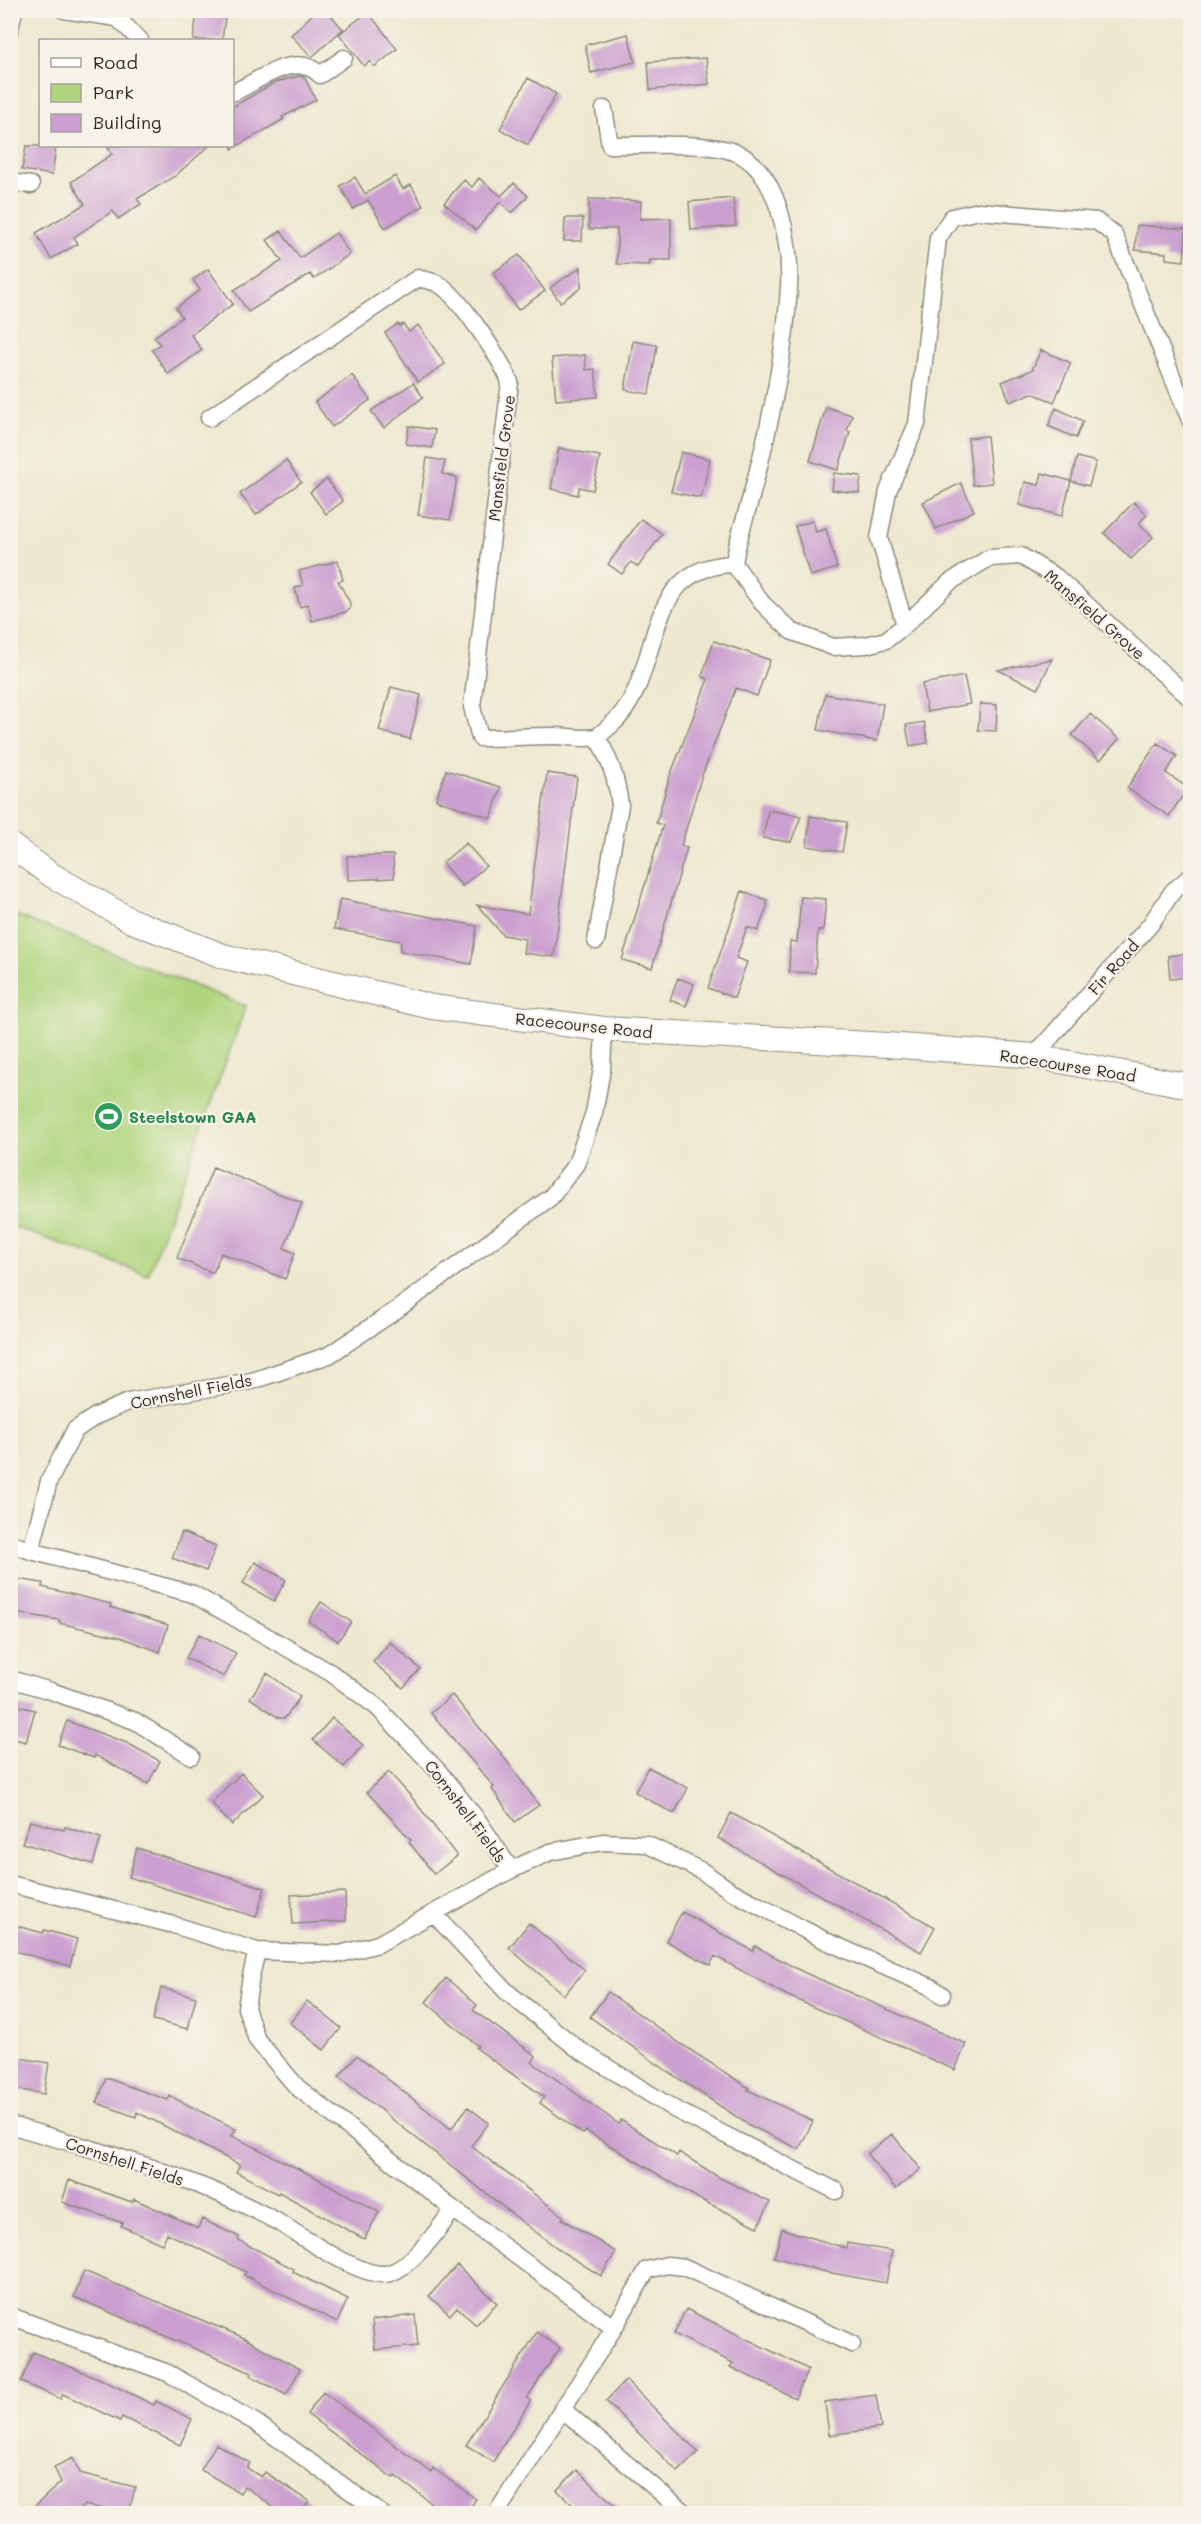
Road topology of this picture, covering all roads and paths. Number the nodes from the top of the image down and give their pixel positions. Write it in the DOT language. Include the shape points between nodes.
graph roads {
  1 [pos="14,10"];
  2 [pos="64,10"];
  3 [pos="10,29"];
  4 [pos="139,39"];
  5 [pos="344,58"];
  6 [pos="234,92"];
  7 [pos="604,109"];
  8 [pos="10,182"];
  9 [pos="31,185"];
  10 [pos="209,418"];
  11 [pos="1191,420"];
  12 [pos="734,564"];
  13 [pos="905,625"];
  14 [pos="1191,698"];
  15 [pos="597,737"];
  16 [pos="10,845"];
  17 [pos="1191,877"];
  18 [pos="596,941"];
  19 [pos="604,1029"];
  20 [pos="1034,1056"];
  21 [pos="1191,1086"];
  22 [pos="10,1543"];
  23 [pos="31,1551"];
  24 [pos="10,1679"];
  25 [pos="191,1756"];
  26 [pos="511,1870"];
  27 [pos="10,1884"];
  28 [pos="434,1914"];
  29 [pos="257,1951"];
  30 [pos="942,1995"];
  31 [pos="10,2125"];
  32 [pos="836,2191"];
  33 [pos="453,2209"];
  34 [pos="10,2316"];
  35 [pos="614,2328"];
  36 [pos="852,2344"];
  37 [pos="562,2409"];
  38 [pos="382,2514"];
  39 [pos="495,2514"];
  40 [pos="686,2514"];
  1 -- 3 [label="street"];
  2 -- 4 [label="street" via="117,18"];
  5 -- 6 [label="street" via="320,75 313,67 294,64"];
  7 -- 12 [label="street" via="610,145 716,147 741,155 765,178 778,203 789,286 778,373"];
  8 -- 9 [label="street"];
  10 -- 15 [label="street, Mansfield Grove" via="418,278 441,285 505,368 510,382 472,707 480,738"];
  11 -- 13 [label="street" via="1114,234 1096,221 979,211 952,217 938,238 917,424 888,491 879,538"];
  12 -- 13 [label="street, Mansfield Grove" via="762,603 791,631 833,647 886,640"];
  12 -- 15 [label="street" via="715,564 692,573 674,590 663,609 632,699 616,721"];
  13 -- 14 [label="street, Mansfield Grove" via="950,582 989,558 1021,556 1056,577"];
  15 -- 18 [label="street" via="609,757 620,805"];
  16 -- 19 [label="street, Racecourse Road" via="53,876 132,921 223,956 432,1007"];
  17 -- 20 [label="street, Fir Road" via="1173,891 1150,925"];
  19 -- 20 [label="street, Racecourse Road"];
  19 -- 23 [label="street, Cornshell Fields" via="594,1113 576,1164 551,1197 329,1355 252,1381 128,1402 75,1430 50,1481"];
  20 -- 21 [label="street, Racecourse Road"];
  22 -- 23 [label="street"];
  23 -- 26 [label="street, Cornshell Fields" via="193,1594 331,1673 376,1707 439,1772"];
  24 -- 25 [label="street" via="135,1721"];
  26 -- 28 [label="street, Cornshell Fields"];
  26 -- 30 [label="street, Cornshell Fields" via="550,1852 603,1842 646,1844 702,1870 731,1891 826,1941"];
  27 -- 29 [label="street, Cornshell Fields" via="174,1925"];
  28 -- 29 [label="street, Cornshell Fields" via="378,1944 340,1954"];
  28 -- 32 [label="street" via="507,1992 578,2049 674,2109"];
  29 -- 33 [label="street" via="246,2008 257,2040 297,2087"];
  31 -- 33 [label="street, Cornshell Fields" via="166,2171 275,2220 367,2271 387,2274 410,2261 438,2232"];
  33 -- 35 [label="street"];
  34 -- 38 [label="street" via="168,2373 255,2421"];
  35 -- 36 [label="street" via="647,2270 667,2265 684,2267"];
  35 -- 37 [label="street"];
  37 -- 39 [label="street"];
  37 -- 40 [label="street"];
}
